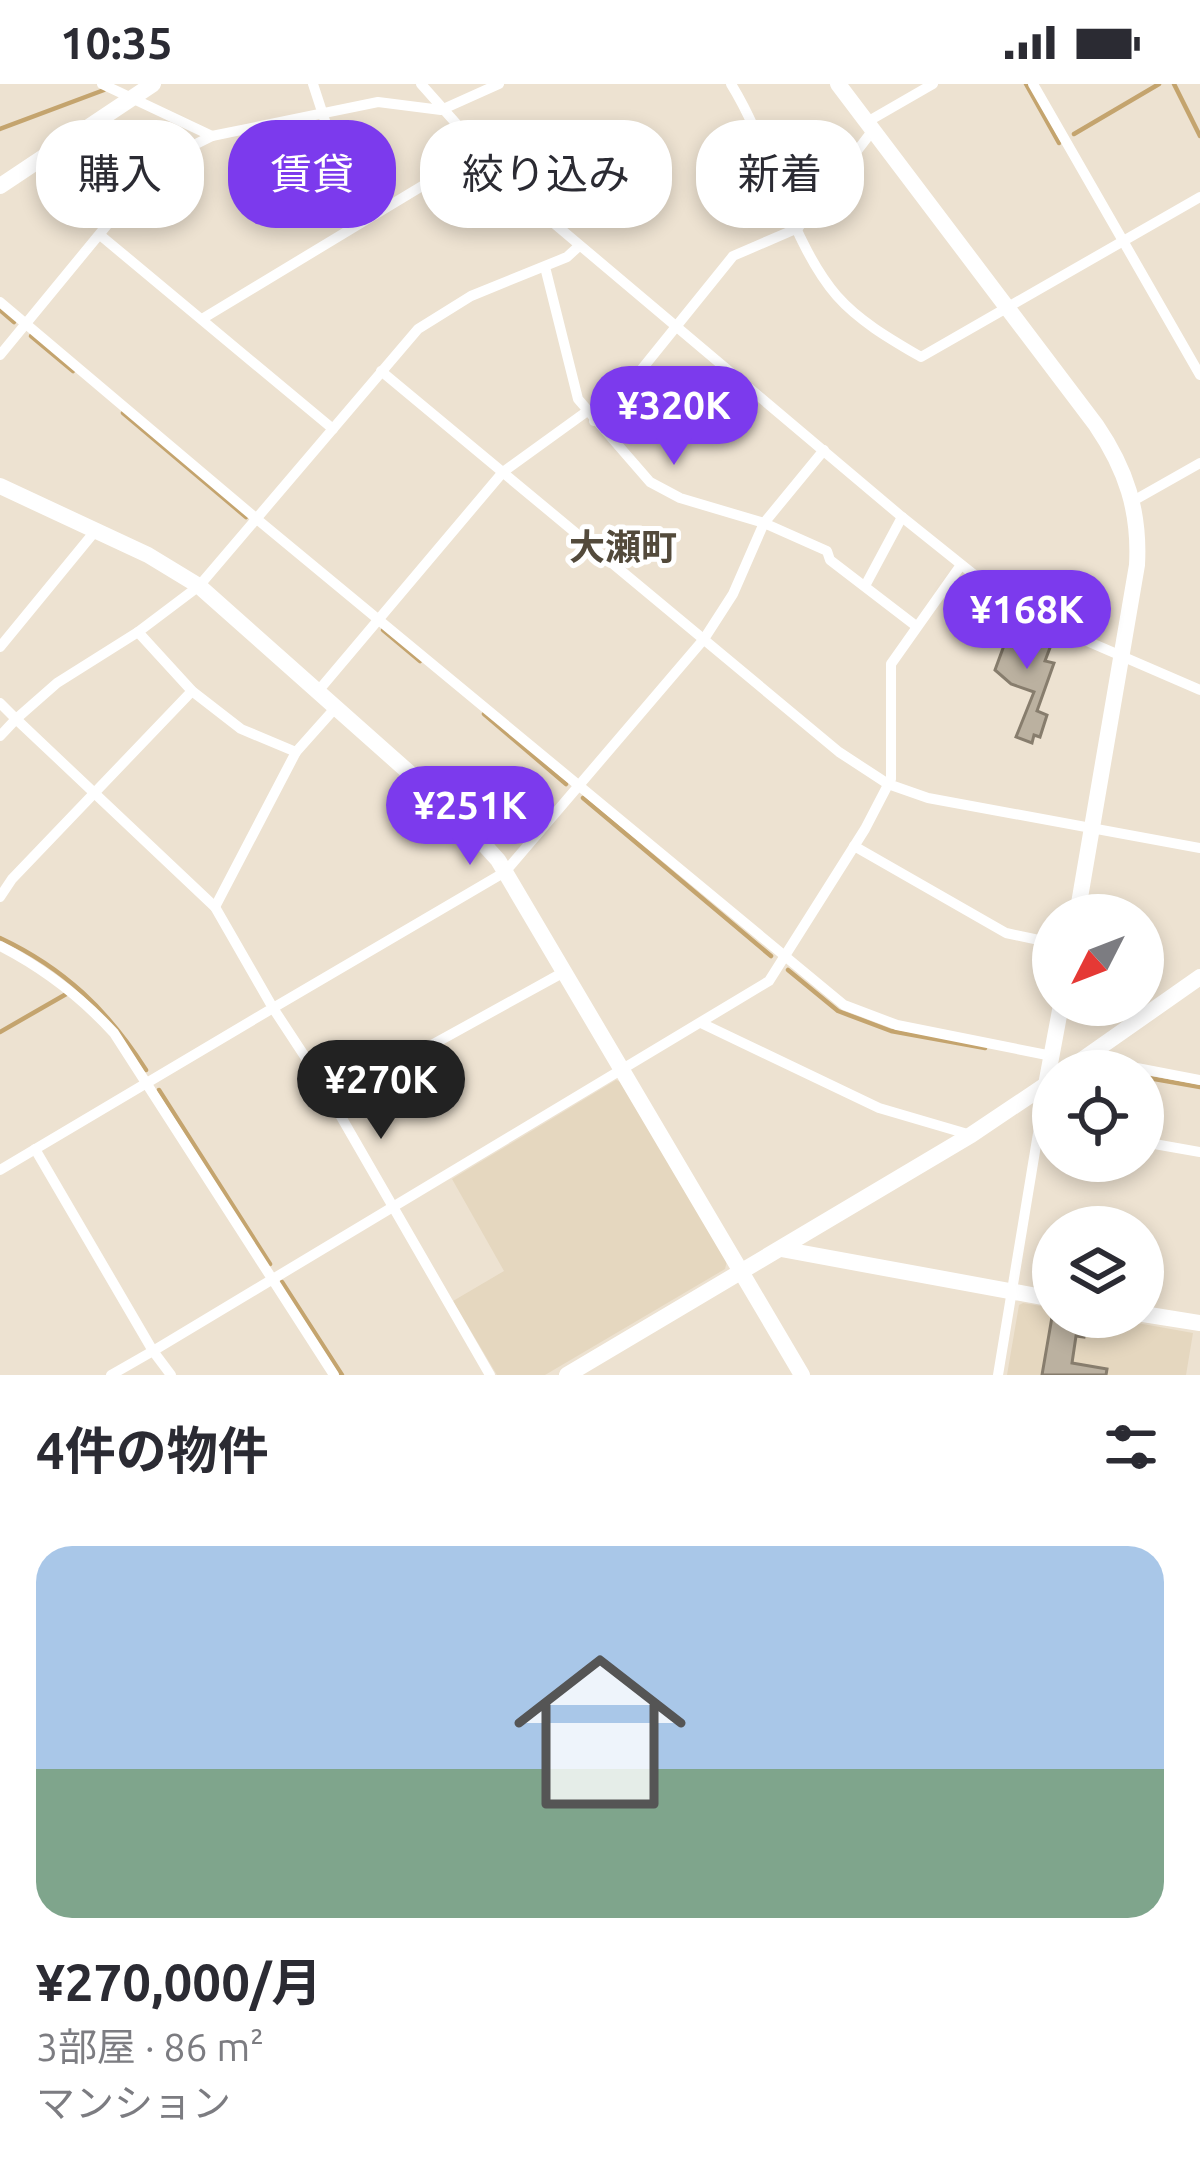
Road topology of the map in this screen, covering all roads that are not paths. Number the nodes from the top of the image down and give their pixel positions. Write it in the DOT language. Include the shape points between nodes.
graph roads {
  1 [pos="101,84"];
  2 [pos="153,84"];
  3 [pos="313,84"];
  4 [pos="421,84"];
  5 [pos="499,84"];
  6 [pos="731,84"];
  7 [pos="838,84"];
  8 [pos="932,84"];
  9 [pos="1033,84"];
  10 [pos="133,99"];
  11 [pos="441,110"];
  12 [pos="324,115"];
  13 [pos="326,120"];
  14 [pos="450,120"];
  15 [pos="751,120"];
  16 [pos="870,126"];
  17 [pos="864,134"];
  18 [pos="212,136"];
  19 [pos="0,186"];
  20 [pos="1200,197"];
  21 [pos="348,228"];
  22 [pos="558,228"];
  23 [pos="798,228"];
  24 [pos="100,235"];
  25 [pos="1123,242"];
  26 [pos="579,246"];
  27 [pos="545,267"];
  28 [pos="0,302"];
  29 [pos="1009,308"];
  30 [pos="202,319"];
  31 [pos="27,323"];
  32 [pos="674,326"];
  33 [pos="0,356"];
  34 [pos="381,371"];
  35 [pos="1200,375"];
  36 [pos="590,416"];
  37 [pos="333,428"];
  38 [pos="824,450"];
  39 [pos="1200,464"];
  40 [pos="503,472"];
  41 [pos="0,486"];
  42 [pos="1133,501"];
  43 [pos="902,517"];
  44 [pos="258,520"];
  45 [pos="764,523"];
  46 [pos="96,530"];
  47 [pos="962,565"];
  48 [pos="199,586"];
  49 [pos="865,586"];
  50 [pos="378,618"];
  51 [pos="916,626"];
  52 [pos="138,632"];
  53 [pos="704,638"];
  54 [pos="0,647"];
  55 [pos="1123,657"];
  56 [pos="319,690"];
  57 [pos="1200,690"];
  58 [pos="192,691"];
  59 [pos="0,703"];
  60 [pos="337,706"];
  61 [pos="16,719"];
  62 [pos="0,736"];
  63 [pos="296,752"];
  64 [pos="889,784"];
  65 [pos="579,786"];
  66 [pos="94,794"];
  67 [pos="1092,830"];
  68 [pos="854,846"];
  69 [pos="1200,848"];
  70 [pos="505,872"];
  71 [pos="1081,894"];
  72 [pos="0,897"];
  73 [pos="215,907"];
  74 [pos="1032,939"];
  75 [pos="0,946"];
  76 [pos="784,957"];
  77 [pos="564,972"];
  78 [pos="1200,977"];
  79 [pos="273,1008"];
  80 [pos="701,1023"];
  81 [pos="1095,1050"];
  82 [pos="1032,1052"];
  83 [pos="623,1069"];
  84 [pos="1164,1072"];
  85 [pos="1200,1079"];
  86 [pos="146,1083"];
  87 [pos="1032,1094"];
  88 [pos="332,1100"];
  89 [pos="971,1135"];
  90 [pos="1164,1146"];
  91 [pos="35,1149"];
  92 [pos="1200,1152"];
  93 [pos="0,1170"];
  94 [pos="1036,1182"];
  95 [pos="390,1206"];
  96 [pos="781,1249"];
  97 [pos="742,1271"];
  98 [pos="272,1278"];
  99 [pos="1012,1292"];
  100 [pos="1032,1295"];
  101 [pos="1164,1317"];
  102 [pos="1200,1323"];
  103 [pos="153,1351"];
  104 [pos="111,1375"];
  105 [pos="171,1375"];
  106 [pos="334,1375"];
  107 [pos="490,1375"];
  108 [pos="567,1375"];
  109 [pos="802,1375"];
  110 [pos="998,1375"];
  1 -- 10 [label="street"];
  2 -- 10 [label="street"];
  3 -- 12 [label="street"];
  4 -- 11 [label="street"];
  5 -- 11 [label="street"];
  6 -- 15 [label="street"];
  7 -- 16 [label="street"];
  8 -- 16 [label="street"];
  9 -- 25 [label="street"];
  10 -- 18 [label="street"];
  10 -- 19 [label="street"];
  11 -- 12 [label="street" via="379,102"];
  11 -- 14 [label="street"];
  12 -- 13 [label="street"];
  12 -- 18 [label="street"];
  16 -- 17 [label="street"];
  16 -- 29 [label="street"];
  18 -- 24 [label="street" via="158,163"];
  20 -- 25 [label="street"];
  21 -- 30 [label="street"];
  22 -- 26 [label="street"];
  23 -- 29 [label="street" via="844,304 921,357"];
  23 -- 32 [label="street" via="733,256"];
  24 -- 30 [label="street"];
  24 -- 31 [label="street"];
  25 -- 29 [label="street"];
  25 -- 35 [label="street"];
  26 -- 27 [label="street"];
  26 -- 32 [label="street"];
  27 -- 34 [label="street" via="434,318"];
  27 -- 36 [label="street" via="578,399"];
  28 -- 31 [label="street"];
  29 -- 42 [label="street" via="1112,448"];
  30 -- 37 [label="street"];
  31 -- 33 [label="street"];
  31 -- 44 [label="street"];
  32 -- 36 [label="street" via="612,406"];
  32 -- 38 [label="street"];
  34 -- 37 [label="street"];
  34 -- 40 [label="street"];
  36 -- 40 [label="street"];
  36 -- 45 [label="street" via="650,482"];
  37 -- 44 [label="street"];
  38 -- 43 [label="street"];
  38 -- 45 [label="street"];
  39 -- 42 [label="street"];
  40 -- 50 [label="street"];
  40 -- 53 [label="street"];
  41 -- 46 [label="street"];
  42 -- 55 [label="street" via="1137,565"];
  43 -- 47 [label="street"];
  43 -- 49 [label="street"];
  44 -- 48 [label="street"];
  44 -- 50 [label="street"];
  45 -- 49 [label="street" via="827,551"];
  45 -- 53 [label="street" via="734,595"];
  46 -- 48 [label="street"];
  46 -- 54 [label="street"];
  47 -- 51 [label="street"];
  47 -- 55 [label="street" via="1022,613"];
  48 -- 52 [label="street"];
  48 -- 56 [label="street"];
  49 -- 51 [label="street"];
  50 -- 56 [label="street"];
  50 -- 65 [label="street"];
  51 -- 64 [label="street" via="891,664"];
  52 -- 58 [label="street"];
  52 -- 61 [label="street" via="57,682"];
  53 -- 64 [label="street"];
  53 -- 65 [label="street"];
  55 -- 57 [label="street"];
  55 -- 67 [label="street"];
  56 -- 60 [label="street"];
  58 -- 63 [label="street" via="241,729"];
  58 -- 66 [label="street"];
  59 -- 61 [label="street"];
  60 -- 63 [label="street"];
  60 -- 70 [label="street" via="459,817"];
  61 -- 62 [label="street"];
  61 -- 66 [label="street"];
  63 -- 73 [label="street"];
  64 -- 67 [label="street"];
  64 -- 68 [label="street"];
  65 -- 70 [label="street"];
  65 -- 76 [label="street"];
  66 -- 72 [label="street"];
  66 -- 73 [label="street"];
  67 -- 69 [label="street"];
  67 -- 71 [label="street"];
  68 -- 74 [label="street" via="1006,933"];
  68 -- 76 [label="street"];
  70 -- 77 [label="street"];
  70 -- 79 [label="street"];
  73 -- 79 [label="street"];
  75 -- 86 [label="street" via="83,1000"];
  76 -- 80 [label="street" via="769,981"];
  76 -- 82 [label="street" via="844,1005 898,1025"];
  77 -- 83 [label="street"];
  77 -- 88 [label="street"];
  78 -- 81 [label="street"];
  79 -- 86 [label="street"];
  79 -- 88 [label="street"];
  80 -- 83 [label="street"];
  80 -- 89 [label="street" via="879,1108"];
  83 -- 95 [label="street"];
  83 -- 97 [label="street"];
  84 -- 85 [label="street"];
  86 -- 91 [label="street"];
  86 -- 98 [label="street"];
  87 -- 89 [label="street"];
  88 -- 95 [label="street"];
  89 -- 96 [label="street"];
  90 -- 92 [label="street"];
  91 -- 93 [label="street"];
  91 -- 103 [label="street"];
  94 -- 99 [label="street"];
  95 -- 98 [label="street"];
  95 -- 107 [label="street"];
  96 -- 97 [label="street"];
  96 -- 99 [label="street"];
  97 -- 108 [label="street"];
  97 -- 109 [label="street"];
  98 -- 103 [label="street"];
  98 -- 106 [label="street"];
  99 -- 100 [label="street"];
  99 -- 110 [label="street"];
  101 -- 102 [label="street"];
  103 -- 104 [label="street"];
  103 -- 105 [label="street"];
}
